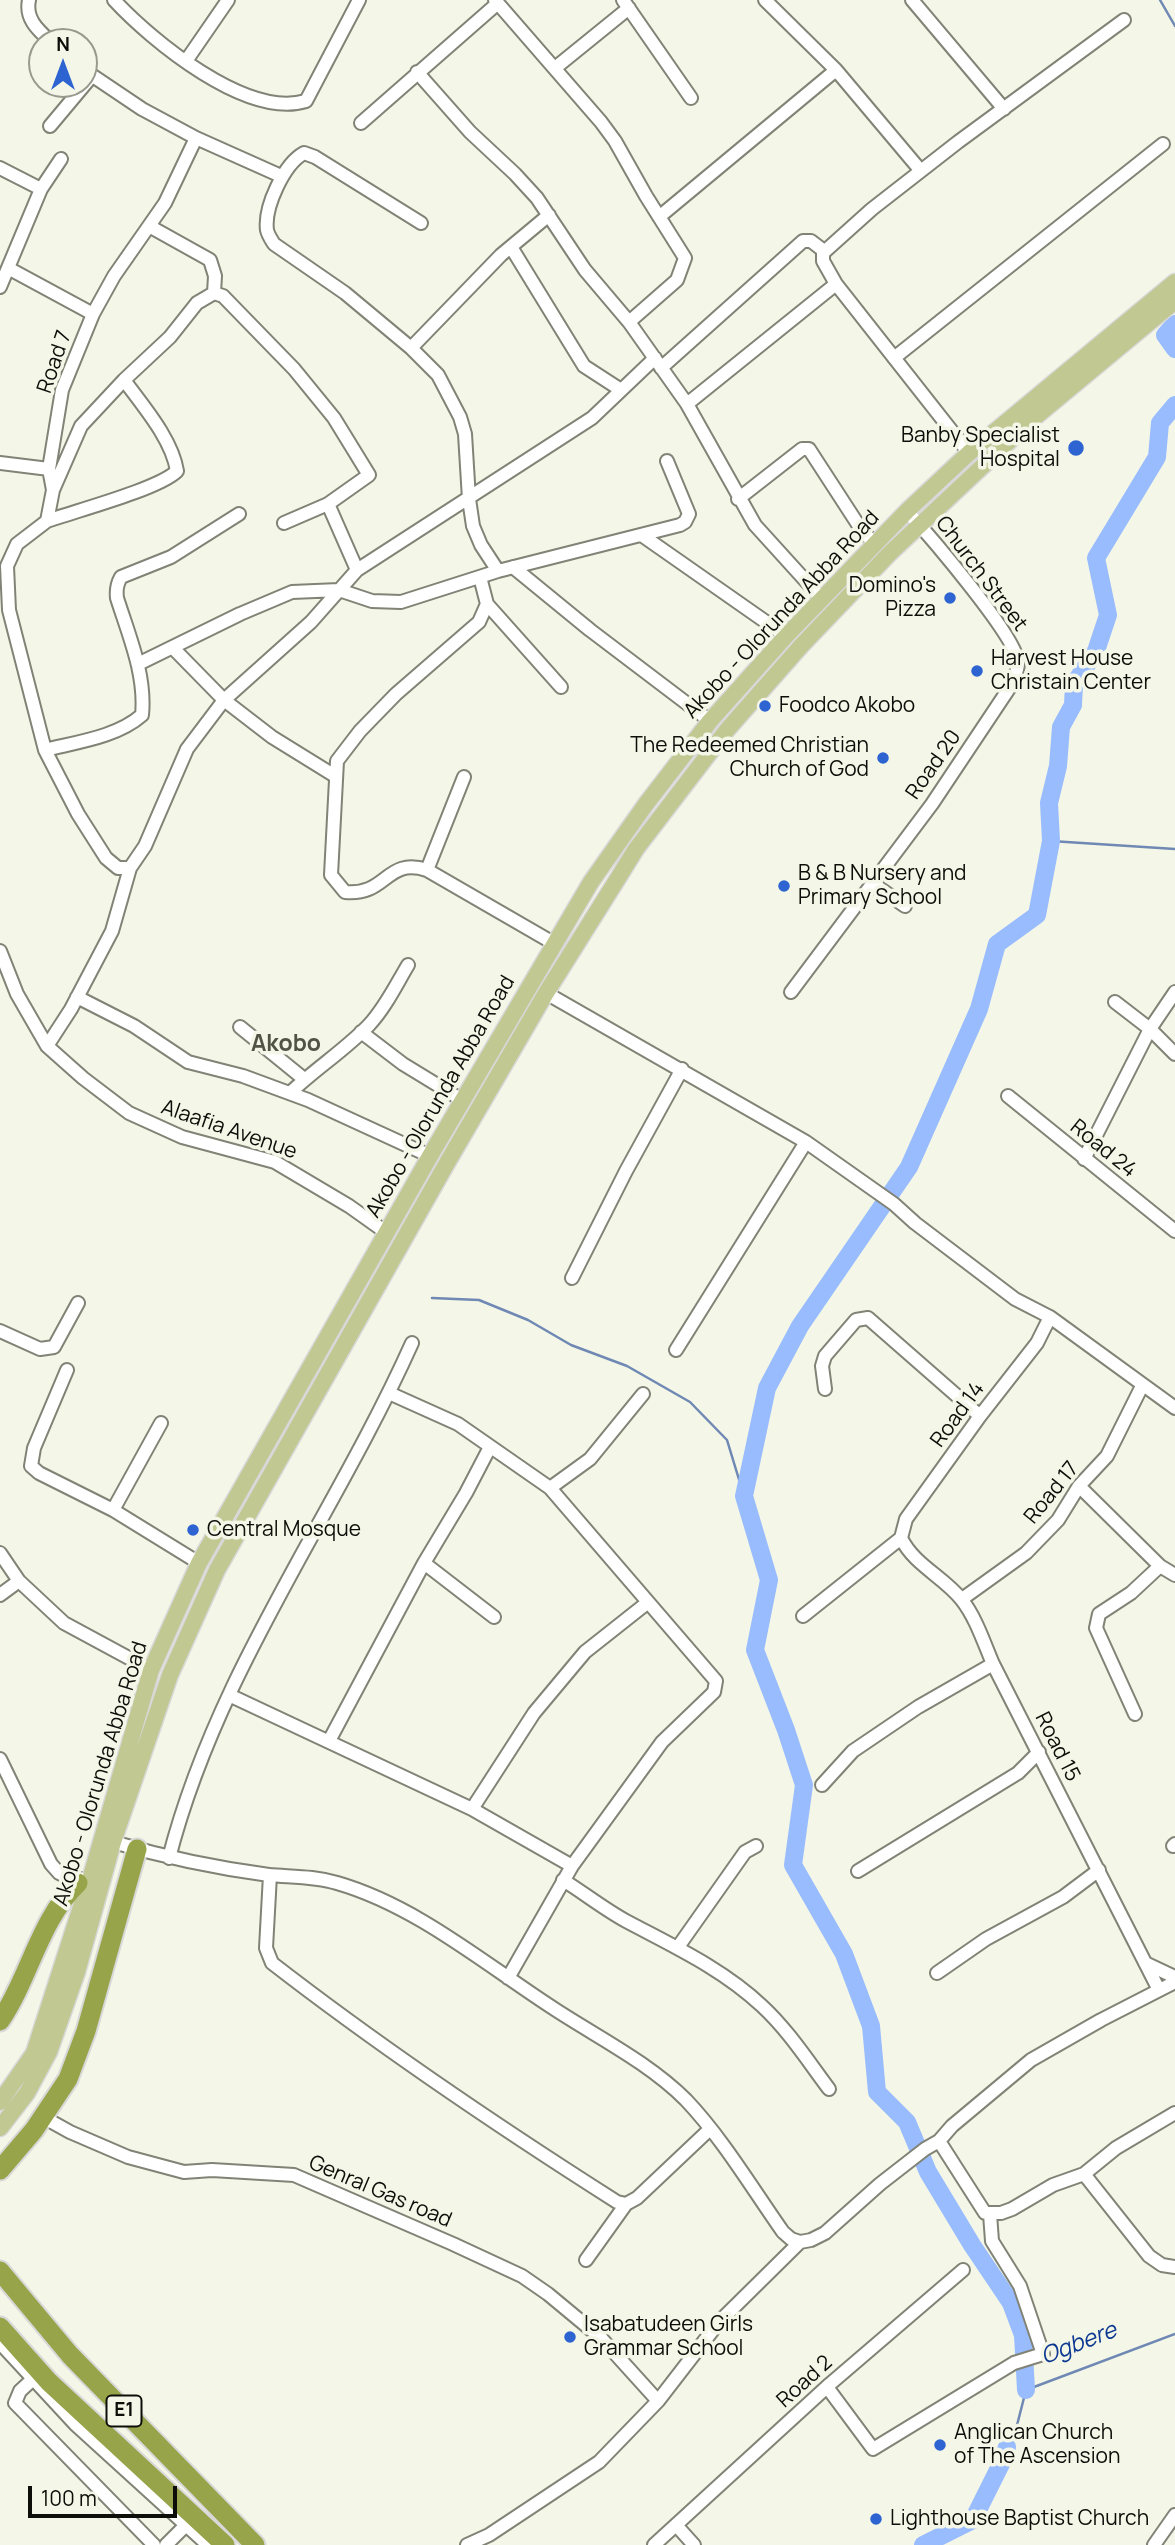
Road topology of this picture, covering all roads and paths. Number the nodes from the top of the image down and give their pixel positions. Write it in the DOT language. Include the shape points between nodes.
graph roads {
  1 [pos="29,0"];
  2 [pos="114,0"];
  3 [pos="228,0"];
  4 [pos="359,0"];
  5 [pos="765,0"];
  6 [pos="912,0"];
  7 [pos="497,1"];
  8 [pos="626,4"];
  9 [pos="1124,20"];
  10 [pos="37,28"];
  11 [pos="186,61"];
  12 [pos="555,68"];
  13 [pos="836,70"];
  14 [pos="417,72"];
  15 [pos="98,80"];
  16 [pos="70,98"];
  17 [pos="691,98"];
  18 [pos="1004,109"];
  19 [pos="361,123"];
  20 [pos="50,126"];
  21 [pos="197,138"];
  22 [pos="1163,144"];
  23 [pos="61,159"];
  24 [pos="0,168"];
  25 [pos="921,171"];
  26 [pos="281,176"];
  27 [pos="41,189"];
  28 [pos="549,215"];
  29 [pos="659,217"];
  30 [pos="421,223"];
  31 [pos="149,226"];
  32 [pos="511,247"];
  33 [pos="824,251"];
  34 [pos="8,268"];
  35 [pos="1175,282"];
  36 [pos="836,284"];
  37 [pos="0,287"];
  38 [pos="214,293"];
  39 [pos="1175,301"];
  40 [pos="93,314"];
  41 [pos="629,322"];
  42 [pos="411,348"];
  43 [pos="894,358"];
  44 [pos="658,363"];
  45 [pos="124,380"];
  46 [pos="621,390"];
  47 [pos="687,404"];
  48 [pos="969,453"];
  49 [pos="667,461"];
  50 [pos="0,463"];
  51 [pos="49,468"];
  52 [pos="53,490"];
  53 [pos="469,499"];
  54 [pos="738,499"];
  55 [pos="328,504"];
  56 [pos="907,511"];
  57 [pos="239,514"];
  58 [pos="47,521"];
  59 [pos="284,523"];
  60 [pos="920,526"];
  61 [pos="643,536"];
  62 [pos="875,545"];
  63 [pos="513,567"];
  64 [pos="357,570"];
  65 [pos="498,571"];
  66 [pos="480,577"];
  67 [pos="340,590"];
  68 [pos="823,600"];
  69 [pos="487,604"];
  70 [pos="5,610"];
  71 [pos="786,636"];
  72 [pos="173,648"];
  73 [pos="138,664"];
  74 [pos="1018,664"];
  75 [pos="561,687"];
  76 [pos="735,693"];
  77 [pos="224,700"];
  78 [pos="749,705"];
  79 [pos="710,721"];
  80 [pos="45,750"];
  81 [pos="335,776"];
  82 [pos="464,777"];
  83 [pos="130,868"];
  84 [pos="426,870"];
  85 [pos="872,883"];
  86 [pos="905,906"];
  87 [pos="555,944"];
  88 [pos="0,951"];
  89 [pos="408,965"];
  90 [pos="791,992"];
  91 [pos="1175,992"];
  92 [pos="546,993"];
  93 [pos="77,997"];
  94 [pos="1115,1002"];
  95 [pos="240,1027"];
  96 [pos="1150,1029"];
  97 [pos="361,1032"];
  98 [pos="47,1046"];
  99 [pos="1175,1054"];
  100 [pos="682,1069"];
  101 [pos="304,1079"];
  102 [pos="290,1093"];
  103 [pos="1008,1096"];
  104 [pos="462,1100"];
  105 [pos="441,1137"];
  106 [pos="806,1142"];
  107 [pos="457,1147"];
  108 [pos="430,1156"];
  109 [pos="1084,1159"];
  110 [pos="1175,1231"];
  111 [pos="387,1233"];
  112 [pos="572,1278"];
  113 [pos="78,1303"];
  114 [pos="1051,1317"];
  115 [pos="0,1331"];
  116 [pos="412,1343"];
  117 [pos="676,1350"];
  118 [pos="66,1370"];
  119 [pos="1142,1386"];
  120 [pos="825,1389"];
  121 [pos="390,1393"];
  122 [pos="643,1394"];
  123 [pos="1175,1408"];
  124 [pos="979,1416"];
  125 [pos="161,1423"];
  126 [pos="490,1447"];
  127 [pos="1079,1486"];
  128 [pos="550,1488"];
  129 [pos="113,1510"];
  130 [pos="901,1538"];
  131 [pos="0,1553"];
  132 [pos="200,1563"];
  133 [pos="424,1563"];
  134 [pos="1160,1566"];
  135 [pos="1175,1574"];
  136 [pos="19,1581"];
  137 [pos="189,1585"];
  138 [pos="207,1593"];
  139 [pos="0,1595"];
  140 [pos="962,1599"];
  141 [pos="647,1603"];
  142 [pos="803,1616"];
  143 [pos="494,1618"];
  144 [pos="993,1664"];
  145 [pos="151,1670"];
  146 [pos="229,1695"];
  147 [pos="1135,1714"];
  148 [pos="328,1741"];
  149 [pos="1039,1752"];
  150 [pos="0,1759"];
  151 [pos="822,1785"];
  152 [pos="472,1809"];
  153 [pos="113,1842"];
  154 [pos="756,1846"];
  155 [pos="137,1849"];
  156 [pos="169,1858"];
  157 [pos="572,1866"];
  158 [pos="1099,1870"];
  159 [pos="858,1871"];
  160 [pos="270,1875"];
  161 [pos="85,1878"];
  162 [pos="563,1880"];
  163 [pos="678,1947"];
  164 [pos="1144,1963"];
  165 [pos="937,1973"];
  166 [pos="508,1978"];
  167 [pos="1175,1979"];
  168 [pos="1159,1990"];
  169 [pos="0,2021"];
  170 [pos="829,2089"];
  171 [pos="0,2102"];
  172 [pos="1175,2113"];
  173 [pos="43,2117"];
  174 [pos="0,2128"];
  175 [pos="710,2129"];
  176 [pos="935,2143"];
  177 [pos="0,2169"];
  178 [pos="1084,2174"];
  179 [pos="626,2204"];
  180 [pos="989,2214"];
  181 [pos="800,2242"];
  182 [pos="586,2260"];
  183 [pos="1175,2267"];
  184 [pos="963,2270"];
  185 [pos="0,2271"];
  186 [pos="0,2327"];
  187 [pos="0,2343"];
  188 [pos="33,2379"];
  189 [pos="827,2387"];
  190 [pos="658,2401"];
  191 [pos="1175,2515"];
  192 [pos="186,2525"];
  193 [pos="676,2525"];
  194 [pos="154,2545"];
  195 [pos="166,2545"];
  196 [pos="208,2545"];
  197 [pos="225,2545"];
  198 [pos="255,2545"];
  199 [pos="467,2545"];
  200 [pos="654,2545"];
  201 [pos="694,2545"];
  202 [pos="1154,2545"];
  1 -- 10 [label="street" via="27,12"];
  2 -- 11 [label="street" via="139,26"];
  3 -- 11 [label="street"];
  4 -- 11 [label="street" via="306,101 292,105 236,92"];
  5 -- 13 [label="street"];
  6 -- 18 [label="street"];
  7 -- 12 [label="street"];
  7 -- 14 [label="street"];
  8 -- 12 [label="street"];
  8 -- 17 [label="street"];
  9 -- 18 [label="street"];
  12 -- 29 [label="street" via="615,141"];
  13 -- 25 [label="street"];
  13 -- 29 [label="street"];
  14 -- 19 [label="street"];
  14 -- 28 [label="street"];
  15 -- 21 [label="street"];
  16 -- 20 [label="street"];
  18 -- 25 [label="street"];
  21 -- 26 [label="street"];
  21 -- 31 [label="street, Road 7"];
  22 -- 43 [label="street"];
  23 -- 27 [label="street"];
  24 -- 27 [label="street"];
  25 -- 33 [label="street"];
  26 -- 30 [label="street" via="304,153"];
  26 -- 42 [label="street" via="266,217 267,233 274,244 345,293"];
  27 -- 34 [label="street"];
  28 -- 32 [label="street"];
  28 -- 41 [label="street" via="585,270"];
  29 -- 41 [label="street" via="685,258 683,267 677,280"];
  31 -- 38 [label="street" via="210,260"];
  31 -- 40 [label="street, Road 7"];
  32 -- 42 [label="street"];
  32 -- 46 [label="street" via="584,366"];
  33 -- 36 [label="street"];
  33 -- 44 [label="street" via="803,241"];
  34 -- 37 [label="street"];
  34 -- 40 [label="street"];
  35 -- 48 [label="main road, Akobo - Olorunda Abba Road"];
  36 -- 43 [label="street"];
  36 -- 47 [label="street"];
  38 -- 45 [label="street" via="197,303 170,337"];
  38 -- 55 [label="street" via="223,296 302,379 334,418 369,475"];
  39 -- 60 [label="main road, Akobo - Olorunda Abba Road" via="1034,418"];
  40 -- 51 [label="street, Road 7" via="62,390"];
  41 -- 44 [label="street"];
  42 -- 53 [label="street" via="439,375 460,417 466,435"];
  43 -- 48 [label="street"];
  44 -- 46 [label="street"];
  44 -- 47 [label="street"];
  45 -- 52 [label="street" via="81,426"];
  45 -- 58 [label="street" via="153,418 177,471"];
  46 -- 53 [label="street" via="592,418"];
  47 -- 54 [label="street"];
  48 -- 56 [label="main road, Akobo - Olorunda Abba Road"];
  49 -- 61 [label="street" via="688,519"];
  50 -- 51 [label="street"];
  51 -- 52 [label="street, Road 7"];
  52 -- 58 [label="street, Road 7"];
  53 -- 64 [label="street"];
  53 -- 65 [label="street" via="477,535"];
  54 -- 62 [label="street" via="802,449 809,449"];
  54 -- 68 [label="street" via="755,525"];
  55 -- 59 [label="street"];
  55 -- 64 [label="street"];
  56 -- 60 [label="street, Church Street"];
  56 -- 62 [label="main road, Akobo - Olorunda Abba Road"];
  57 -- 73 [label="street" via="171,557 121,577 117,597"];
  58 -- 70 [label="street" via="17,544 7,566"];
  60 -- 74 [label="street, Church Street" via="973,590 1015,651"];
  60 -- 78 [label="main road, Akobo - Olorunda Abba Road" via="808,638"];
  61 -- 63 [label="street"];
  61 -- 71 [label="street"];
  62 -- 68 [label="main road, Akobo - Olorunda Abba Road"];
  63 -- 65 [label="street"];
  63 -- 79 [label="street"];
  64 -- 67 [label="street"];
  65 -- 66 [label="street"];
  66 -- 67 [label="street" via="401,602 372,601"];
  66 -- 69 [label="street"];
  67 -- 72 [label="street" via="292,592"];
  67 -- 77 [label="street"];
  68 -- 71 [label="main road, Akobo - Olorunda Abba Road"];
  69 -- 75 [label="street"];
  69 -- 81 [label="street" via="479,622 353,739 337,761"];
  70 -- 80 [label="street"];
  71 -- 76 [label="main road, Akobo - Olorunda Abba Road"];
  72 -- 73 [label="street"];
  72 -- 77 [label="street"];
  73 -- 80 [label="street" via="142,715 116,731"];
  74 -- 85 [label="street, Road 20" via="1012,684 932,804"];
  76 -- 78 [label="main road"];
  76 -- 79 [label="main road, Akobo - Olorunda Abba Road"];
  77 -- 81 [label="street"];
  77 -- 83 [label="street" via="187,749 145,846"];
  78 -- 92 [label="main road, Akobo - Olorunda Abba Road" via="636,849"];
  79 -- 87 [label="main road, Akobo - Olorunda Abba Road" via="619,841"];
  80 -- 83 [label="street" via="106,858 118,868"];
  81 -- 84 [label="street" via="331,875 345,892 377,887 403,867"];
  82 -- 84 [label="street"];
  83 -- 93 [label="street" via="112,931"];
  84 -- 87 [label="street"];
  85 -- 86 [label="street"];
  85 -- 90 [label="street, Road 20"];
  87 -- 104 [label="main road, Akobo - Olorunda Abba Road"];
  88 -- 98 [label="street, Alaafia Avenue"];
  89 -- 97 [label="street" via="376,1017"];
  91 -- 96 [label="street"];
  92 -- 100 [label="street"];
  92 -- 107 [label="main road, Akobo - Olorunda Abba Road"];
  93 -- 98 [label="street"];
  93 -- 102 [label="street" via="134,1026 188,1062"];
  94 -- 96 [label="street"];
  95 -- 101 [label="street"];
  96 -- 99 [label="street"];
  96 -- 109 [label="street"];
  97 -- 101 [label="street"];
  97 -- 104 [label="street" via="402,1064"];
  98 -- 111 [label="street, Alaafia Avenue" via="130,1113 182,1137 275,1161"];
  100 -- 106 [label="street"];
  100 -- 112 [label="street"];
  101 -- 102 [label="street"];
  102 -- 108 [label="street"];
  103 -- 109 [label="street, Road 24"];
  104 -- 105 [label="main road, Akobo - Olorunda Abba Road"];
  105 -- 107 [label="main road"];
  105 -- 108 [label="main road, Akobo - Olorunda Abba Road"];
  106 -- 114 [label="street" via="1014,1298"];
  106 -- 117 [label="street"];
  107 -- 138 [label="main road, Akobo - Olorunda Abba Road"];
  108 -- 111 [label="main road, Akobo - Olorunda Abba Road"];
  109 -- 110 [label="street, Road 24"];
  111 -- 132 [label="main road, Akobo - Olorunda Abba Road"];
  113 -- 115 [label="street" via="54,1347 40,1349"];
  114 -- 119 [label="street"];
  114 -- 124 [label="street, Road 14" via="1037,1343"];
  116 -- 121 [label="street"];
  118 -- 129 [label="street" via="31,1466"];
  119 -- 123 [label="street"];
  119 -- 127 [label="street, Road 17" via="1107,1456"];
  120 -- 124 [label="street" via="825,1356 856,1320 868,1318"];
  121 -- 126 [label="street" via="458,1424"];
  121 -- 146 [label="street" via="309,1537"];
  122 -- 128 [label="street" via="590,1459"];
  124 -- 130 [label="street, Road 14" via="906,1519"];
  125 -- 129 [label="street"];
  126 -- 128 [label="street"];
  126 -- 133 [label="street"];
  127 -- 134 [label="street"];
  127 -- 140 [label="street, Road 17" via="1058,1520 1026,1553"];
  128 -- 141 [label="street"];
  129 -- 132 [label="street"];
  130 -- 140 [label="street, Road 15" via="907,1551"];
  130 -- 142 [label="street"];
  131 -- 136 [label="street"];
  132 -- 137 [label="main road, Akobo - Olorunda Abba Road"];
  133 -- 143 [label="street"];
  133 -- 148 [label="street"];
  134 -- 135 [label="street"];
  134 -- 147 [label="street" via="1100,1614 1096,1628"];
  136 -- 139 [label="street"];
  136 -- 145 [label="street" via="64,1623"];
  137 -- 138 [label="main road"];
  137 -- 145 [label="main road, Akobo - Olorunda Abba Road"];
  138 -- 153 [label="main road, Akobo - Olorunda Abba Road" via="170,1675"];
  140 -- 144 [label="street, Road 15"];
  141 -- 152 [label="street" via="585,1652 534,1713"];
  141 -- 157 [label="street" via="716,1681 714,1692 662,1742"];
  144 -- 149 [label="street, Road 15"];
  144 -- 151 [label="street" via="853,1751"];
  145 -- 161 [label="main road, Akobo - Olorunda Abba Road"];
  146 -- 148 [label="street"];
  146 -- 156 [label="street" via="197,1766"];
  148 -- 152 [label="street"];
  149 -- 158 [label="street, Road 15"];
  149 -- 159 [label="street" via="1018,1773"];
  150 -- 161 [label="street" via="51,1864 59,1873"];
  152 -- 157 [label="street"];
  153 -- 155 [label="street"];
  153 -- 174 [label="main road, Akobo - Olorunda Abba Road" via="49,2052"];
  154 -- 163 [label="street" via="745,1852"];
  155 -- 156 [label="street"];
  155 -- 173 [label="highway" via="86,2031 68,2079"];
  156 -- 160 [label="street"];
  157 -- 162 [label="street"];
  158 -- 164 [label="street, Road 15"];
  158 -- 165 [label="street"];
  160 -- 166 [label="street" via="335,1882 377,1898 430,1926"];
  160 -- 179 [label="street" via="266,1948 272,1963 356,2029 495,2124"];
  161 -- 169 [label="highway" via="65,1895"];
  161 -- 171 [label="main road, Akobo - Olorunda Abba Road" via="34,2053"];
  162 -- 163 [label="street" via="624,1920"];
  162 -- 166 [label="street"];
  163 -- 170 [label="street" via="763,2006"];
  164 -- 167 [label="street"];
  164 -- 168 [label="street, Road 15"];
  166 -- 175 [label="street" via="669,2085"];
  167 -- 168 [label="street"];
  168 -- 176 [label="street" via="1031,2060"];
  172 -- 178 [label="street" via="1116,2148"];
  173 -- 177 [label="highway"];
  173 -- 190 [label="street, Genral Gas road" via="128,2157 184,2172 293,2175 453,2244 522,2276 548,2294 601,2338"];
  175 -- 179 [label="street"];
  175 -- 181 [label="street" via="783,2232"];
  176 -- 180 [label="street"];
  176 -- 181 [label="street" via="825,2233"];
  178 -- 180 [label="street" via="1053,2185 1012,2209"];
  178 -- 183 [label="street" via="1149,2256"];
  179 -- 182 [label="street"];
  180 -- 189 [label="street" via="992,2241 1020,2286 1044,2354 1014,2363 873,2449"];
  181 -- 190 [label="street" via="719,2322"];
  184 -- 189 [label="street, Road 2"];
  185 -- 198 [label="highway, E1" via="70,2355"];
  186 -- 197 [label="highway, E1" via="49,2382"];
  187 -- 188 [label="street"];
  188 -- 192 [label="street" via="75,2424"];
  188 -- 194 [label="street" via="15,2403"];
  189 -- 193 [label="street, Road 2"];
  190 -- 199 [label="street" via="583,2475"];
  191 -- 202 [label="street"];
  192 -- 195 [label="street"];
  192 -- 196 [label="street"];
  193 -- 200 [label="street, Road 2"];
  193 -- 201 [label="street"];
}
